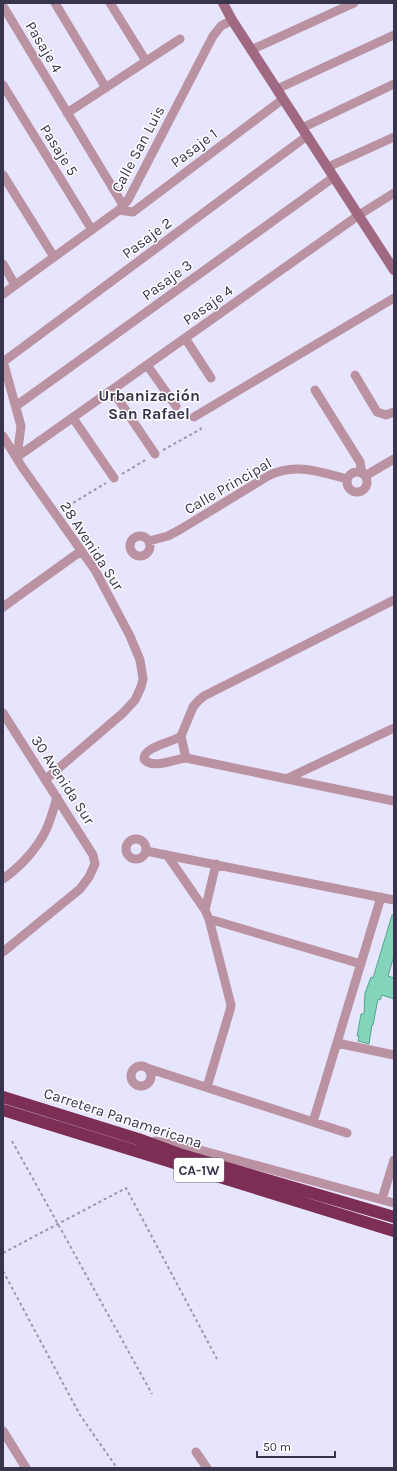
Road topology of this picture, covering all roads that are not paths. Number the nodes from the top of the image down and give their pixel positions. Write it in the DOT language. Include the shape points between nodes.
graph roads {
  1 [pos="55,3"];
  2 [pos="110,3"];
  3 [pos="354,3"];
  4 [pos="226,4"];
  5 [pos="3,6"];
  6 [pos="232,20"];
  7 [pos="394,34"];
  8 [pos="180,39"];
  9 [pos="251,50"];
  10 [pos="146,61"];
  11 [pos="394,84"];
  12 [pos="3,85"];
  13 [pos="106,88"];
  14 [pos="277,89"];
  15 [pos="283,99"];
  16 [pos="67,113"];
  17 [pos="305,132"];
  18 [pos="394,137"];
  19 [pos="328,167"];
  20 [pos="3,175"];
  21 [pos="334,177"];
  22 [pos="394,193"];
  23 [pos="121,208"];
  24 [pos="359,215"];
  25 [pos="92,230"];
  26 [pos="54,257"];
  27 [pos="3,264"];
  28 [pos="394,270"];
  29 [pos="15,285"];
  30 [pos="3,294"];
  31 [pos="394,298"];
  32 [pos="185,338"];
  33 [pos="3,362"];
  34 [pos="147,365"];
  35 [pos="355,375"];
  36 [pos="211,378"];
  37 [pos="112,390"];
  38 [pos="315,390"];
  39 [pos="16,406"];
  40 [pos="176,406"];
  41 [pos="394,412"];
  42 [pos="194,417"];
  43 [pos="73,418"];
  44 [pos="3,436"];
  45 [pos="154,454"];
  46 [pos="17,456"];
  47 [pos="394,459"];
  48 [pos="363,474"];
  49 [pos="114,478"];
  50 [pos="347,479"];
  51 [pos="149,541"];
  52 [pos="81,551"];
  53 [pos="394,600"];
  54 [pos="3,607"];
  55 [pos="3,713"];
  56 [pos="394,728"];
  57 [pos="181,736"];
  58 [pos="186,758"];
  59 [pos="46,779"];
  60 [pos="286,779"];
  61 [pos="57,797"];
  62 [pos="394,801"];
  63 [pos="146,850"];
  64 [pos="167,855"];
  65 [pos="216,864"];
  66 [pos="3,879"];
  67 [pos="381,897"];
  68 [pos="394,900"];
  69 [pos="205,910"];
  70 [pos="209,918"];
  71 [pos="3,952"];
  72 [pos="361,964"];
  73 [pos="337,1043"];
  74 [pos="394,1055"];
  75 [pos="147,1068"];
  76 [pos="206,1087"];
  77 [pos="3,1098"];
  78 [pos="3,1110"];
  79 [pos="313,1122"];
  80 [pos="347,1132"];
  81 [pos="138,1138"];
  82 [pos="394,1160"];
  83 [pos="382,1199"];
  84 [pos="394,1203"];
  85 [pos="394,1217"];
  86 [pos="394,1231"];
  87 [pos="3,1431"];
  88 [pos="196,1452"];
  89 [pos="26,1468"];
  90 [pos="207,1468"];
  1 -- 13 [label="street"];
  2 -- 10 [label="street"];
  3 -- 9 [label="street"];
  4 -- 6 [label="street"];
  5 -- 16 [label="street, Pasaje 4"];
  6 -- 9 [label="street"];
  6 -- 23 [label="street, Calle San Luis" via="221,26 213,36 128,200"];
  7 -- 14 [label="street"];
  8 -- 10 [label="street"];
  9 -- 14 [label="street"];
  10 -- 13 [label="street"];
  11 -- 17 [label="street"];
  12 -- 25 [label="street, Pasaje 5"];
  13 -- 16 [label="street"];
  14 -- 15 [label="street"];
  15 -- 17 [label="street"];
  15 -- 23 [label="street, Pasaje 1" via="133,212"];
  16 -- 23 [label="street, Pasaje 4"];
  17 -- 19 [label="street"];
  17 -- 33 [label="street, Pasaje 2"];
  18 -- 19 [label="street"];
  19 -- 21 [label="street"];
  20 -- 26 [label="street"];
  21 -- 24 [label="street"];
  21 -- 39 [label="street, Pasaje 3"];
  22 -- 24 [label="street, Pasaje 4"];
  23 -- 25 [label="street, Calle San Luis"];
  24 -- 28 [label="street"];
  24 -- 32 [label="street, Pasaje 4"];
  25 -- 26 [label="street, Calle San Luis"];
  26 -- 29 [label="street, Calle San Luis"];
  27 -- 29 [label="street"];
  29 -- 30 [label="street, Calle San Luis"];
  31 -- 42 [label="street"];
  32 -- 34 [label="street, Pasaje 4"];
  32 -- 36 [label="street"];
  33 -- 39 [label="street"];
  34 -- 37 [label="street, Pasaje 4"];
  34 -- 40 [label="street"];
  35 -- 41 [label="street" via="377,412 386,415"];
  37 -- 43 [label="street, Pasaje 4"];
  37 -- 45 [label="street"];
  38 -- 48 [label="street" via="360,462"];
  39 -- 46 [label="street" via="21,426"];
  43 -- 46 [label="street, Pasaje 4"];
  43 -- 49 [label="street"];
  44 -- 46 [label="street, 28 Avenida Sur"];
  46 -- 52 [label="street, 28 Avenida Sur"];
  47 -- 48 [label="street"];
  48 -- 50 [label="street" via="352,473"];
  48 -- 50 [label="street" via="367,484 361,491 351,490"];
  50 -- 51 [label="street, Calle Principal" via="306,469 295,468 278,472 177,531"];
  52 -- 54 [label="street"];
  52 -- 59 [label="street, 28 Avenida Sur" via="95,570 130,636 140,660 141,687 135,700 123,713"];
  53 -- 57 [label="street" via="204,696 193,707"];
  55 -- 59 [label="street, 30 Avenida Sur"];
  56 -- 60 [label="street"];
  57 -- 58 [label="street"];
  57 -- 58 [label="street" via="149,749 144,759 152,764 158,764"];
  58 -- 60 [label="street"];
  59 -- 61 [label="street, 30 Avenida Sur"];
  60 -- 62 [label="street"];
  61 -- 66 [label="street" via="43,835 22,863"];
  61 -- 71 [label="street, 30 Avenida Sur" via="93,854 95,864 80,889"];
  63 -- 64 [label="street"];
  64 -- 65 [label="street"];
  64 -- 69 [label="street"];
  65 -- 67 [label="street"];
  65 -- 69 [label="street"];
  67 -- 68 [label="street"];
  67 -- 72 [label="street"];
  69 -- 70 [label="street"];
  70 -- 72 [label="street"];
  70 -- 76 [label="street" via="231,1005"];
  72 -- 73 [label="street"];
  73 -- 74 [label="street"];
  73 -- 79 [label="street"];
  75 -- 76 [label="street"];
  76 -- 79 [label="street"];
  77 -- 81 [label="highway, Carretera Panamericana / CA-1W"];
  78 -- 86 [label="highway, Carretera Panamericana / CA-1W"];
  79 -- 80 [label="street"];
  81 -- 83 [label="street" via="189,1147"];
  81 -- 85 [label="highway, Carretera Panamericana / CA-1W" via="179,1154"];
  82 -- 83 [label="street"];
  83 -- 84 [label="street"];
  87 -- 89 [label="street"];
  88 -- 90 [label="street"];
}
